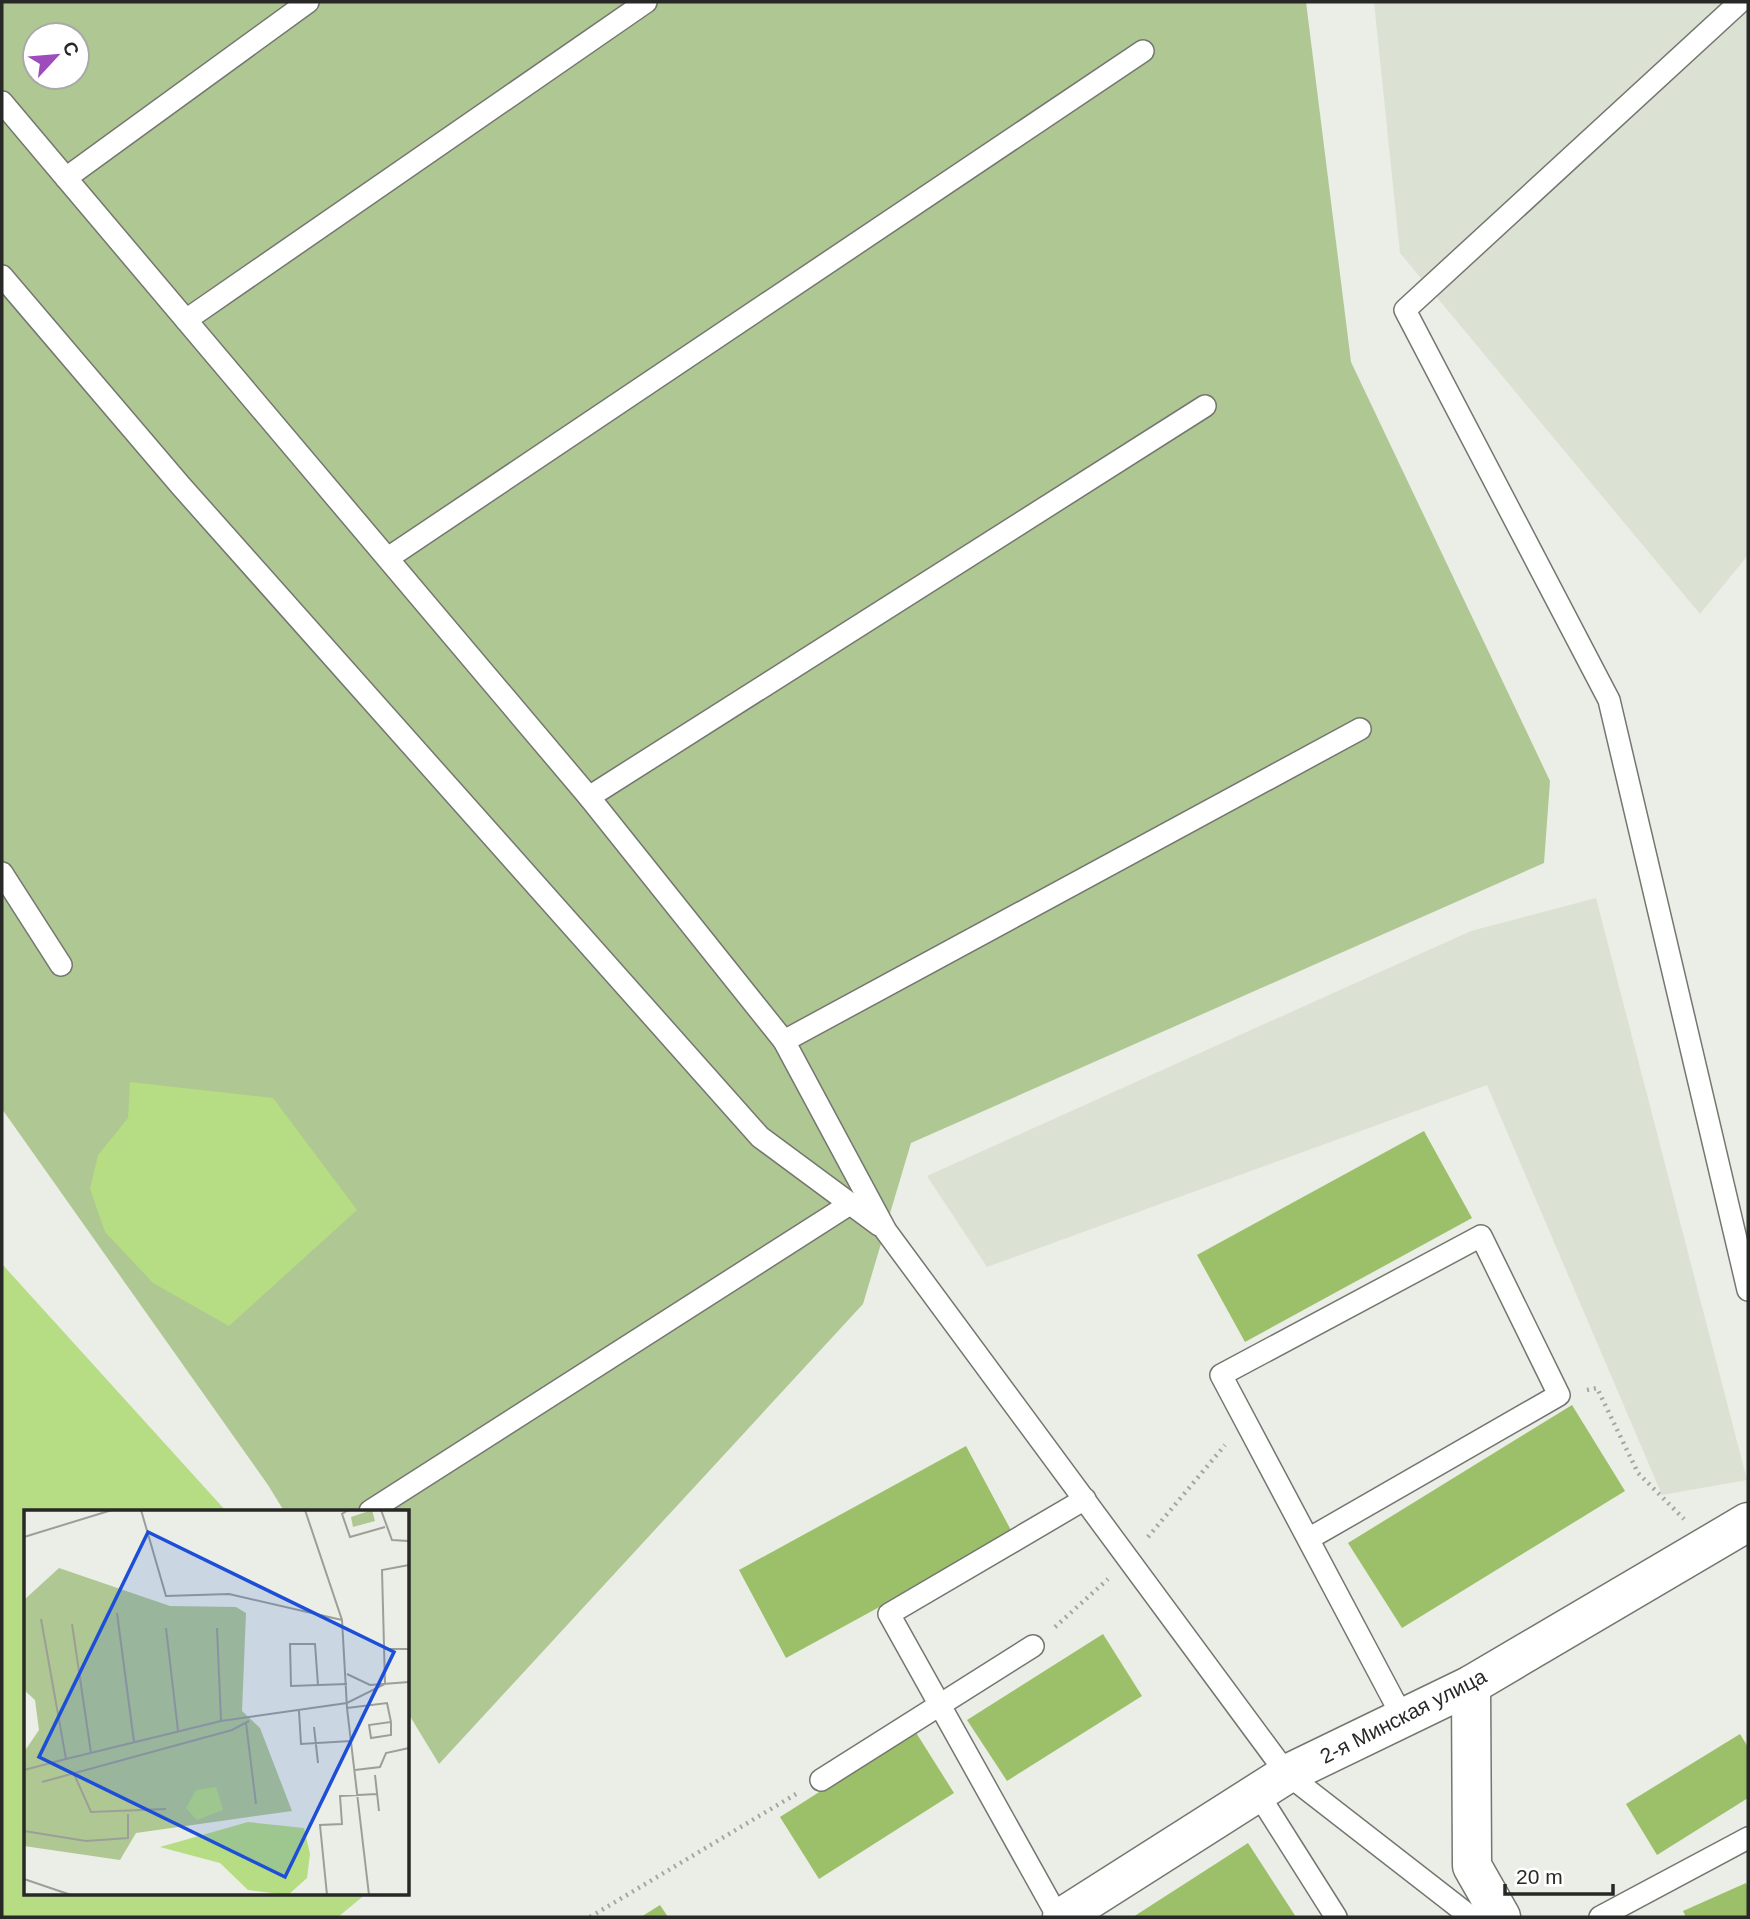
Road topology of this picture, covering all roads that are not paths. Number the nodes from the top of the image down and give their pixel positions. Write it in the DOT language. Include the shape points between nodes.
graph roads {
  1 [pos="307,2"];
  2 [pos="646,2"];
  3 [pos="1740,2"];
  4 [pos="1143,51"];
  5 [pos="2,102"];
  6 [pos="66,178"];
  7 [pos="2,278"];
  8 [pos="186,320"];
  9 [pos="1205,406"];
  10 [pos="388,558"];
  11 [pos="1360,729"];
  12 [pos="589,797"];
  13 [pos="2,873"];
  14 [pos="61,965"];
  15 [pos="783,1041"];
  16 [pos="850,1204"];
  17 [pos="886,1231"];
  18 [pos="1748,1290"];
  19 [pos="1085,1499"];
  20 [pos="372,1510"];
  21 [pos="1748,1522"];
  22 [pos="1310,1538"];
  23 [pos="1033,1646"];
  24 [pos="1471,1685"];
  25 [pos="939,1704"];
  26 [pos="1403,1718"];
  27 [pos="821,1780"];
  28 [pos="1272,1783"];
  29 [pos="1746,1845"];
  30 [pos="1060,1917"];
  31 [pos="1336,1917"];
  32 [pos="1471,1917"];
  33 [pos="1501,1917"];
  34 [pos="1600,1917"];
  1 -- 6 [label="lane"];
  2 -- 8 [label="lane"];
  3 -- 18 [label="lane" via="1405,310 1609,700"];
  4 -- 10 [label="lane"];
  5 -- 6 [label="lane"];
  6 -- 8 [label="lane"];
  7 -- 16 [label="lane" via="760,1137"];
  8 -- 10 [label="lane"];
  9 -- 12 [label="lane"];
  10 -- 12 [label="lane"];
  11 -- 15 [label="lane"];
  12 -- 15 [label="lane"];
  13 -- 14 [label="lane"];
  15 -- 17 [label="lane"];
  16 -- 17 [label="lane"];
  16 -- 20 [label="lane"];
  17 -- 19 [label="lane"];
  19 -- 25 [label="lane" via="889,1614"];
  19 -- 28 [label="lane"];
  21 -- 24 [label="street, 2-я Минская улица"];
  22 -- 22 [label="lane" via="1221,1375 1481,1236 1559,1395"];
  22 -- 26 [label="lane"];
  23 -- 25 [label="lane"];
  24 -- 26 [label="street, 2-я Минская улица"];
  24 -- 33 [label="street" via="1472,1866"];
  25 -- 27 [label="lane"];
  25 -- 30 [label="lane"];
  26 -- 28 [label="street, 2-я Минская улица"];
  28 -- 30 [label="street, 2-я Минская улица"];
  28 -- 31 [label="lane"];
  28 -- 32 [label="lane"];
  29 -- 34 [label="lane"];
}
